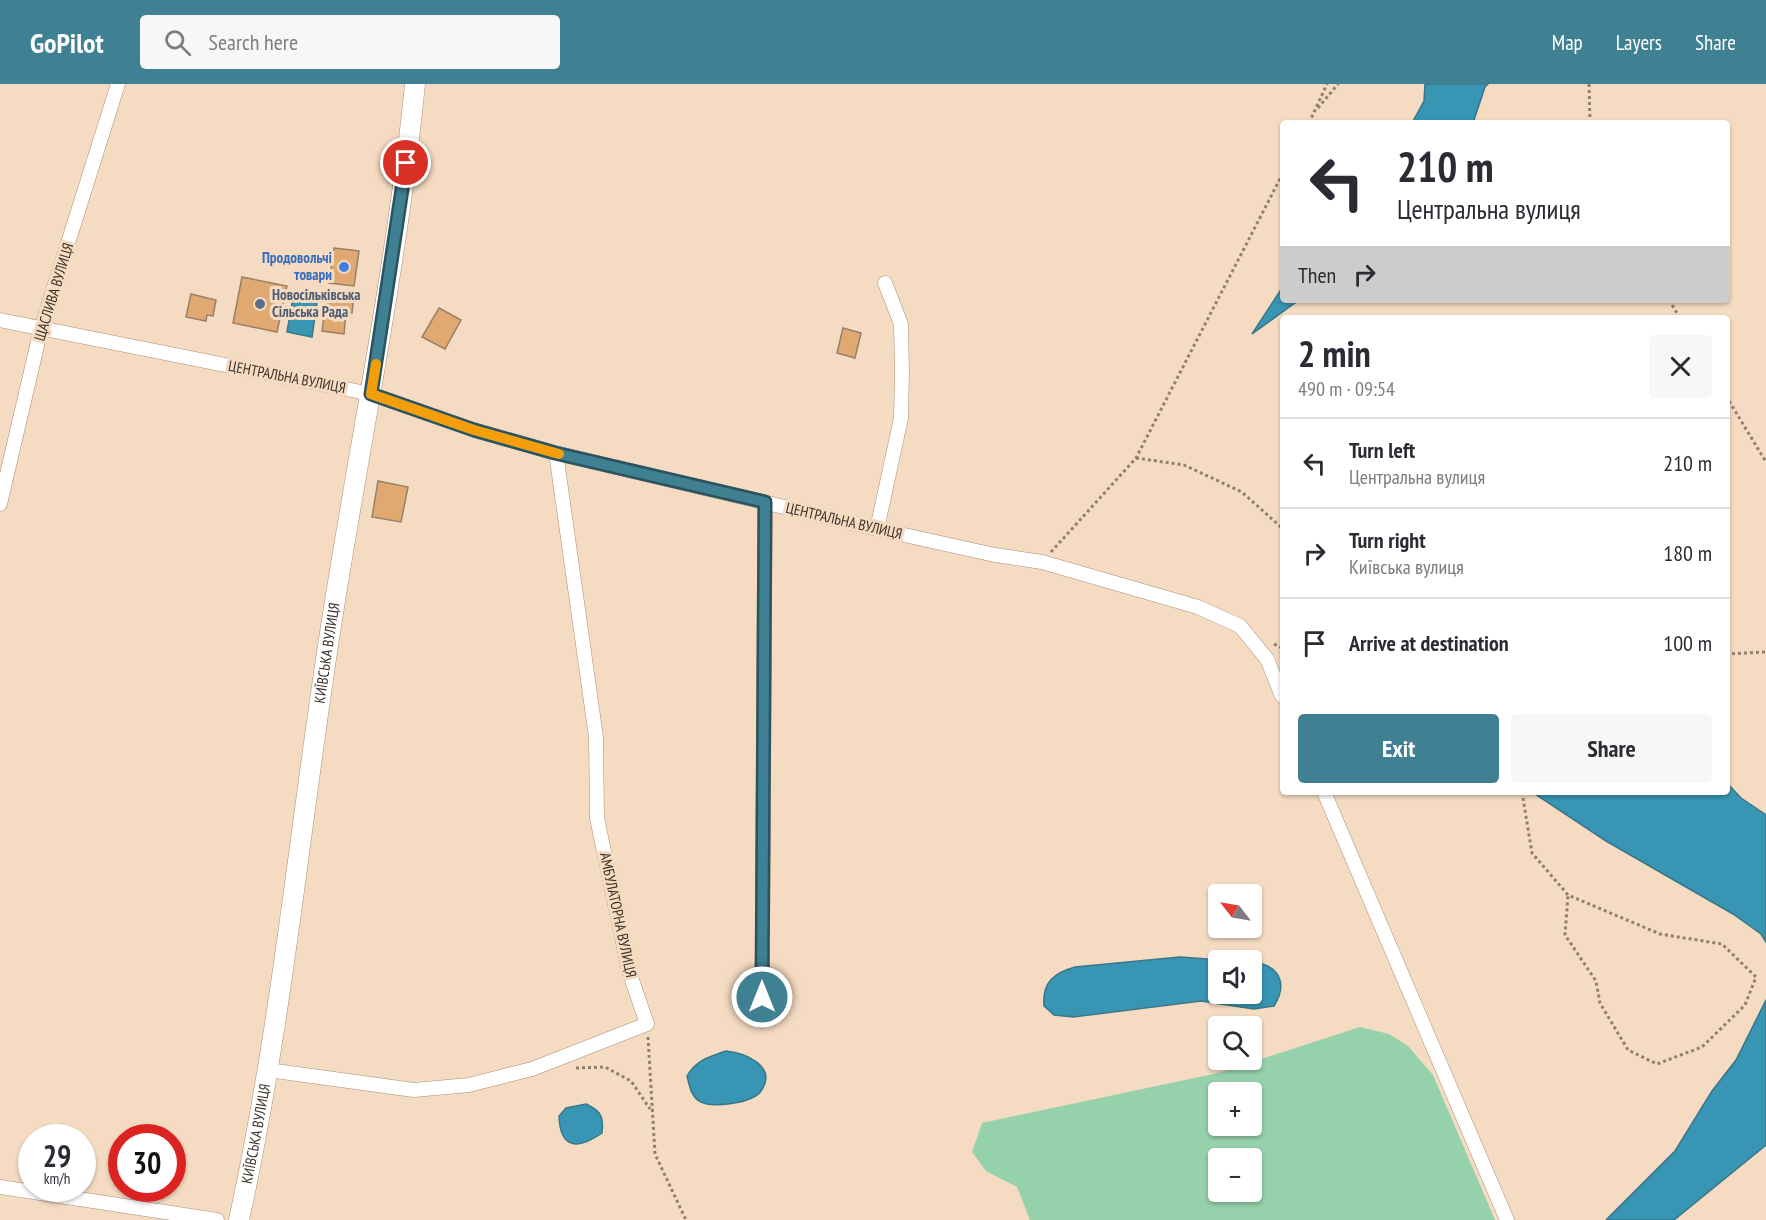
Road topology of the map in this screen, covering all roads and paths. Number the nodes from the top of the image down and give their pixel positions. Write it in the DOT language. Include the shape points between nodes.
graph roads {
  1 [pos="118,84"];
  2 [pos="415,84"];
  3 [pos="1327,84"];
  4 [pos="1338,84"];
  5 [pos="1589,84"];
  6 [pos="1315,113"];
  7 [pos="1311,120"];
  8 [pos="1590,120"];
  9 [pos="1280,179"];
  10 [pos="885,283"];
  11 [pos="0,320"];
  12 [pos="41,329"];
  13 [pos="371,394"];
  14 [pos="1730,403"];
  15 [pos="555,453"];
  16 [pos="1136,458"];
  17 [pos="1766,462"];
  18 [pos="765,502"];
  19 [pos="0,504"];
  20 [pos="1280,526"];
  21 [pos="877,529"];
  22 [pos="1042,562"];
  23 [pos="1766,652"];
  24 [pos="1730,654"];
  25 [pos="1280,691"];
  26 [pos="1325,795"];
  27 [pos="1522,795"];
  28 [pos="1568,895"];
  29 [pos="762,1021"];
  30 [pos="647,1024"];
  31 [pos="574,1068"];
  32 [pos="268,1070"];
  33 [pos="652,1111"];
  34 [pos="0,1187"];
  35 [pos="218,1220"];
  36 [pos="239,1220"];
  37 [pos="686,1220"];
  38 [pos="1508,1220"];
  1 -- 12 [label="street, ЩАСЛИВА ВУЛИЦЯ"];
  2 -- 13 [label="street, КИЇВСЬКА ВУЛИЦЯ"];
  3 -- 6 [label="path"];
  4 -- 6 [label="path"];
  5 -- 8 [label="path"];
  6 -- 7 [label="path"];
  9 -- 16 [label="path"];
  10 -- 21 [label="street" via="901,324 901,418"];
  11 -- 12 [label="street, ЦЕНТРАЛЬНА ВУЛИЦЯ"];
  12 -- 13 [label="street, ЦЕНТРАЛЬНА ВУЛИЦЯ"];
  12 -- 19 [label="street, ЩАСЛИВА ВУЛИЦЯ"];
  13 -- 15 [label="street, ЦЕНТРАЛЬНА ВУЛИЦЯ"];
  13 -- 32 [label="street, КИЇВСЬКА ВУЛИЦЯ" via="331,626"];
  14 -- 17 [label="path"];
  15 -- 18 [label="street, ЦЕНТРАЛЬНА ВУЛИЦЯ"];
  15 -- 30 [label="street, АМБУЛАТОРНА ВУЛИЦЯ" via="596,737 597,818 629,971"];
  16 -- 20 [label="path" via="1184,465 1242,492"];
  16 -- 22 [label="path"];
  18 -- 21 [label="street, ЦЕНТРАЛЬНА ВУЛИЦЯ"];
  18 -- 29 [label="street"];
  21 -- 22 [label="street, ЦЕНТРАЛЬНА ВУЛИЦЯ"];
  22 -- 25 [label="street, ЦЕНТРАЛЬНА ВУЛИЦЯ" via="1198,607 1240,626 1267,659"];
  23 -- 24 [label="path"];
  26 -- 38 [label="street"];
  27 -- 28 [label="path" via="1532,853"];
  28 -- 28 [label="path" via="1660,934 1722,944 1756,977 1745,1005 1702,1047 1657,1064 1628,1050 1600,1003 1596,981 1565,935"];
  30 -- 32 [label="street" via="532,1069 469,1084 414,1090"];
  30 -- 33 [label="path"];
  31 -- 33 [label="path" via="605,1067 631,1081"];
  32 -- 36 [label="street, КИЇВСЬКА ВУЛИЦЯ"];
  33 -- 37 [label="path" via="655,1154"];
  34 -- 35 [label="street"];
}
